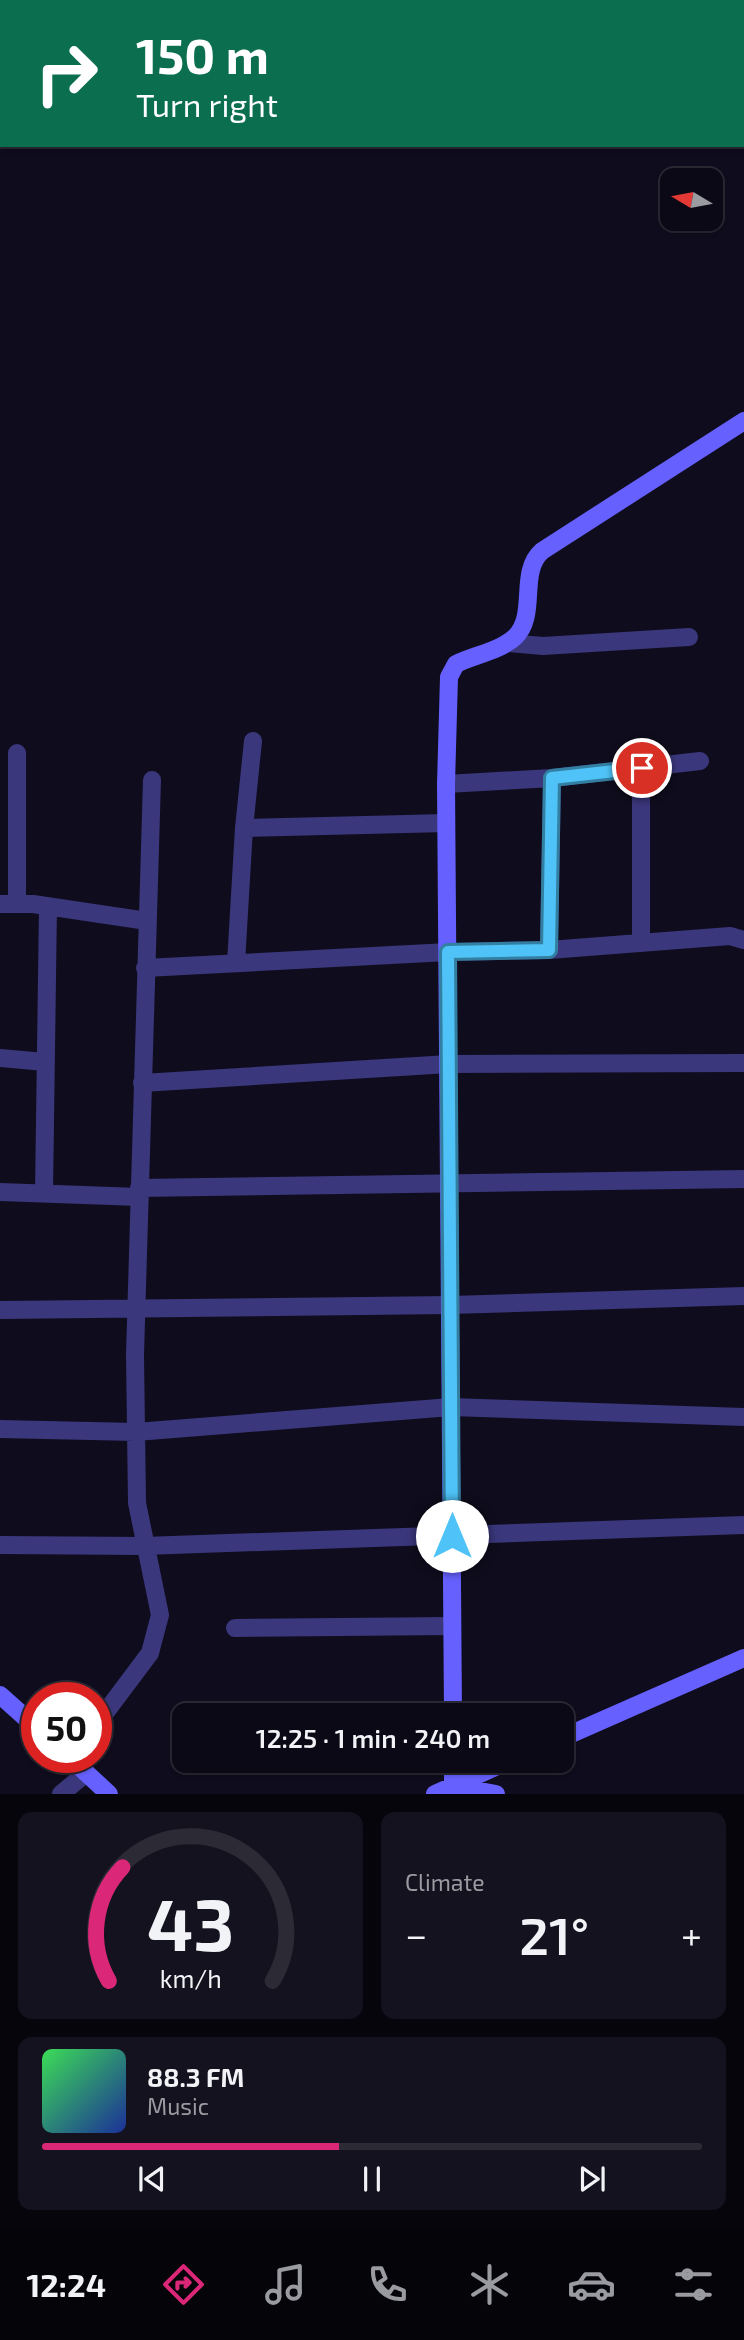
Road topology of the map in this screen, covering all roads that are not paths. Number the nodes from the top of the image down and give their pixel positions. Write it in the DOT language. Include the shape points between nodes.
graph roads {
  1 [pos="744,421"];
  2 [pos="690,637"];
  3 [pos="507,643"];
  4 [pos="253,741"];
  5 [pos="17,753"];
  6 [pos="700,761"];
  7 [pos="642,768"];
  8 [pos="552,778"];
  9 [pos="152,780"];
  10 [pos="446,784"];
  11 [pos="446,823"];
  12 [pos="244,828"];
  13 [pos="8,904"];
  14 [pos="48,906"];
  15 [pos="147,921"];
  16 [pos="744,940"];
  17 [pos="641,943"];
  18 [pos="549,950"];
  19 [pos="448,952"];
  20 [pos="236,963"];
  21 [pos="145,968"];
  22 [pos="0,1058"];
  23 [pos="45,1062"];
  24 [pos="744,1063"];
  25 [pos="449,1064"];
  26 [pos="142,1083"];
  27 [pos="744,1179"];
  28 [pos="449,1182"];
  29 [pos="0,1192"];
  30 [pos="139,1192"];
  31 [pos="44,1193"];
  32 [pos="744,1296"];
  33 [pos="450,1305"];
  34 [pos="0,1310"];
  35 [pos="136,1310"];
  36 [pos="451,1407"];
  37 [pos="744,1418"];
  38 [pos="0,1429"];
  39 [pos="136,1432"];
  40 [pos="744,1525"];
  41 [pos="452,1536"];
  42 [pos="0,1545"];
  43 [pos="144,1546"];
  44 [pos="452,1626"];
  45 [pos="235,1628"];
  46 [pos="744,1658"];
  47 [pos="0,1695"];
  48 [pos="453,1703"];
  49 [pos="112,1704"];
  50 [pos="21,1714"];
  51 [pos="574,1733"];
  52 [pos="86,1773"];
  53 [pos="453,1773"];
  54 [pos="482,1773"];
  55 [pos="453,1786"];
  56 [pos="61,1794"];
  57 [pos="109,1794"];
  58 [pos="435,1794"];
  59 [pos="496,1794"];
  1 -- 3 [label="main road" via="537,555 524,623"];
  2 -- 3 [label="street" via="543,646"];
  3 -- 10 [label="main road" via="452,670"];
  4 -- 12 [label="street"];
  5 -- 13 [label="street"];
  6 -- 7 [label="street"];
  7 -- 8 [label="street"];
  7 -- 17 [label="street"];
  8 -- 10 [label="street"];
  8 -- 18 [label="street"];
  9 -- 15 [label="street"];
  10 -- 11 [label="main road"];
  11 -- 12 [label="street"];
  11 -- 19 [label="main road"];
  12 -- 20 [label="street"];
  13 -- 14 [label="street"];
  14 -- 15 [label="street"];
  14 -- 23 [label="street"];
  15 -- 21 [label="street"];
  16 -- 17 [label="street" via="730,936"];
  17 -- 18 [label="street"];
  18 -- 19 [label="street"];
  19 -- 20 [label="street"];
  19 -- 25 [label="main road"];
  20 -- 21 [label="street"];
  21 -- 26 [label="street"];
  22 -- 23 [label="street"];
  23 -- 31 [label="street"];
  24 -- 25 [label="street"];
  25 -- 26 [label="street"];
  25 -- 28 [label="main road"];
  26 -- 30 [label="street"];
  27 -- 28 [label="street"];
  28 -- 30 [label="street"];
  28 -- 33 [label="main road"];
  29 -- 31 [label="street"];
  30 -- 31 [label="street"];
  30 -- 35 [label="street"];
  32 -- 33 [label="street"];
  33 -- 35 [label="street"];
  33 -- 36 [label="main road"];
  34 -- 35 [label="street"];
  35 -- 39 [label="street"];
  36 -- 37 [label="street"];
  36 -- 39 [label="street"];
  36 -- 41 [label="main road"];
  38 -- 39 [label="street"];
  39 -- 43 [label="street" via="137,1503"];
  40 -- 41 [label="street"];
  41 -- 43 [label="street"];
  41 -- 44 [label="main road"];
  42 -- 43 [label="street"];
  43 -- 49 [label="street" via="160,1615 150,1653"];
  44 -- 45 [label="street"];
  44 -- 48 [label="main road"];
  46 -- 51 [label="main road"];
  47 -- 50 [label="main road"];
  52 -- 56 [label="street"];
  52 -- 57 [label="main road"];
  53 -- 55 [label="main road"];
  54 -- 55 [label="main road"];
  55 -- 58 [label="main road"];
  55 -- 59 [label="main road"];
}
